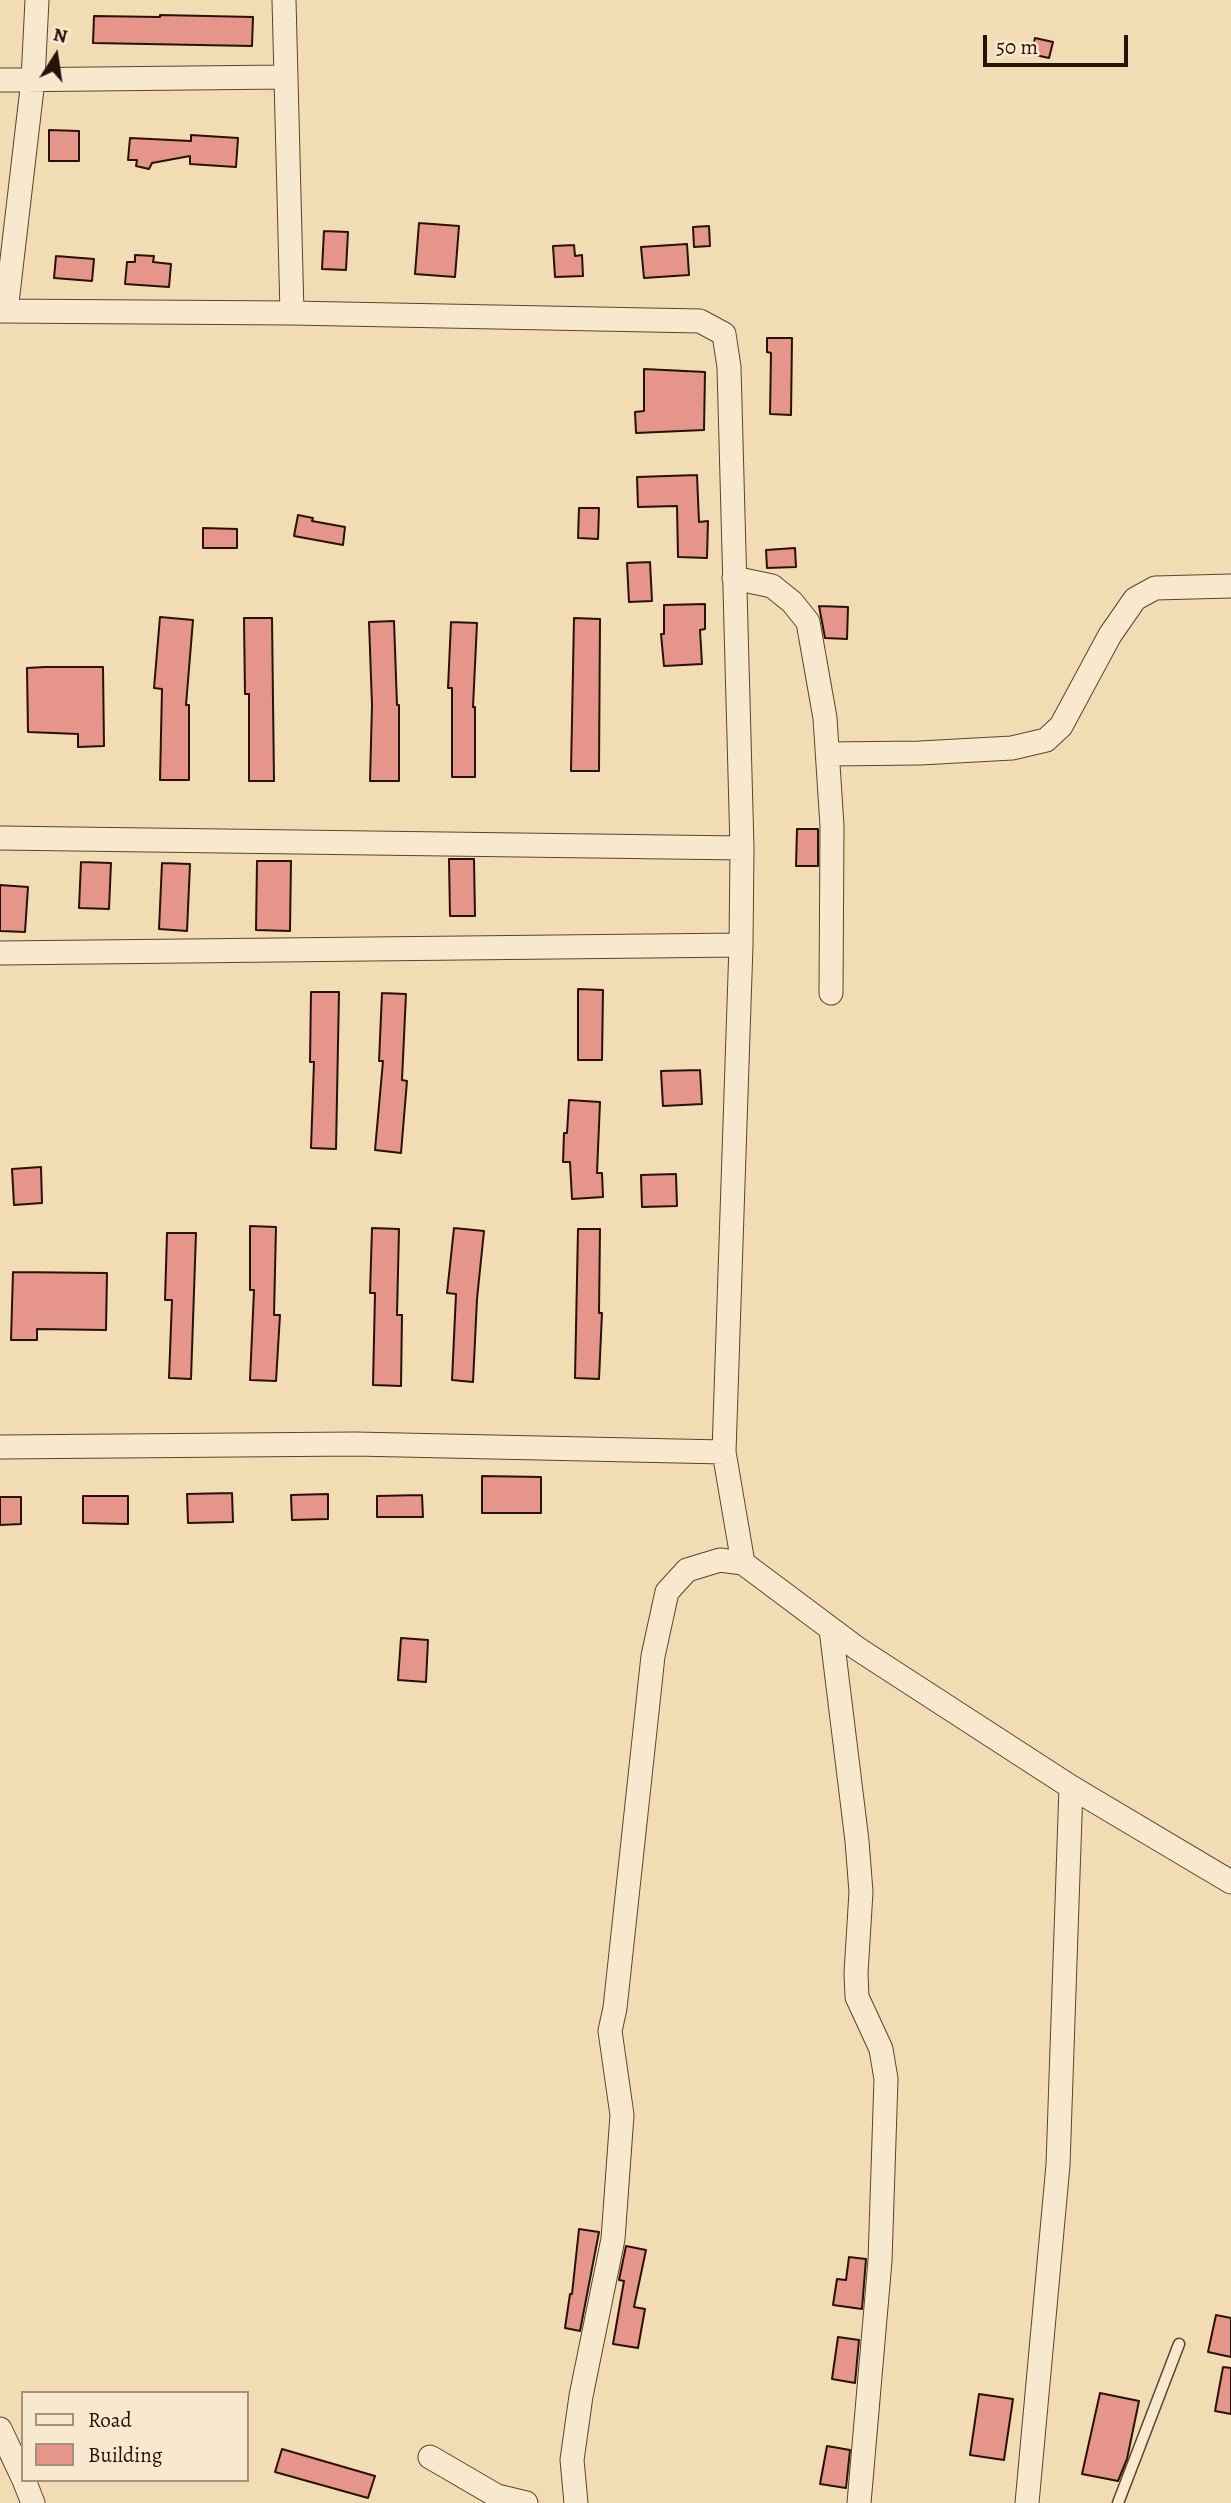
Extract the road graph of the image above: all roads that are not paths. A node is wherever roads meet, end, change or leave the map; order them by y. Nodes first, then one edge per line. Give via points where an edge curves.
1 (37, 0) edge
2 (284, 0) edge
3 (284, 77) junction
4 (0, 80) edge
5 (33, 80) junction
6 (3, 311) edge
7 (292, 313) junction
8 (734, 578) junction
9 (1231, 586) edge
10 (828, 754) junction
11 (0, 838) edge
12 (742, 848) junction
13 (741, 945) junction
14 (0, 953) edge
15 (831, 993) dead end
16 (0, 1447) edge
17 (724, 1452) junction
18 (743, 1563) junction
19 (831, 1629) junction
20 (1071, 1787) junction
21 (1231, 1882) edge
22 (1179, 2344) dead end
23 (0, 2429) edge
24 (430, 2457) dead end
25 (21, 2475) edge
26 (24, 2482) edge
27 (33, 2503) edge
28 (526, 2503) edge
29 (576, 2503) edge
30 (859, 2503) edge
31 (1027, 2503) edge
32 (1118, 2503) edge

1 - 5 street
2 - 3 street
3 - 5 street
3 - 7 street
4 - 5 street
5 - 6 street
6 - 7 street
7 - 8 street via 700,321 723,334 729,367
8 - 10 street via 772,586 808,622
8 - 12 street
9 - 10 street via 1154,588 1135,599 1061,726 1046,740 1012,748
10 - 15 street
11 - 12 street
12 - 13 street
13 - 14 street
13 - 17 street
16 - 17 street via 355,1444
17 - 18 street
18 - 19 street
18 - 29 street via 720,1560 687,1570 667,1592 653,1656 610,2031 622,2115 613,2239 572,2460
19 - 20 street
19 - 30 street via 861,1892 858,1997 881,2049 886,2079 880,2261
20 - 21 street
20 - 31 street via 1058,2165
22 - 32 lane
23 - 25 street
24 - 28 street via 497,2496
26 - 27 street

